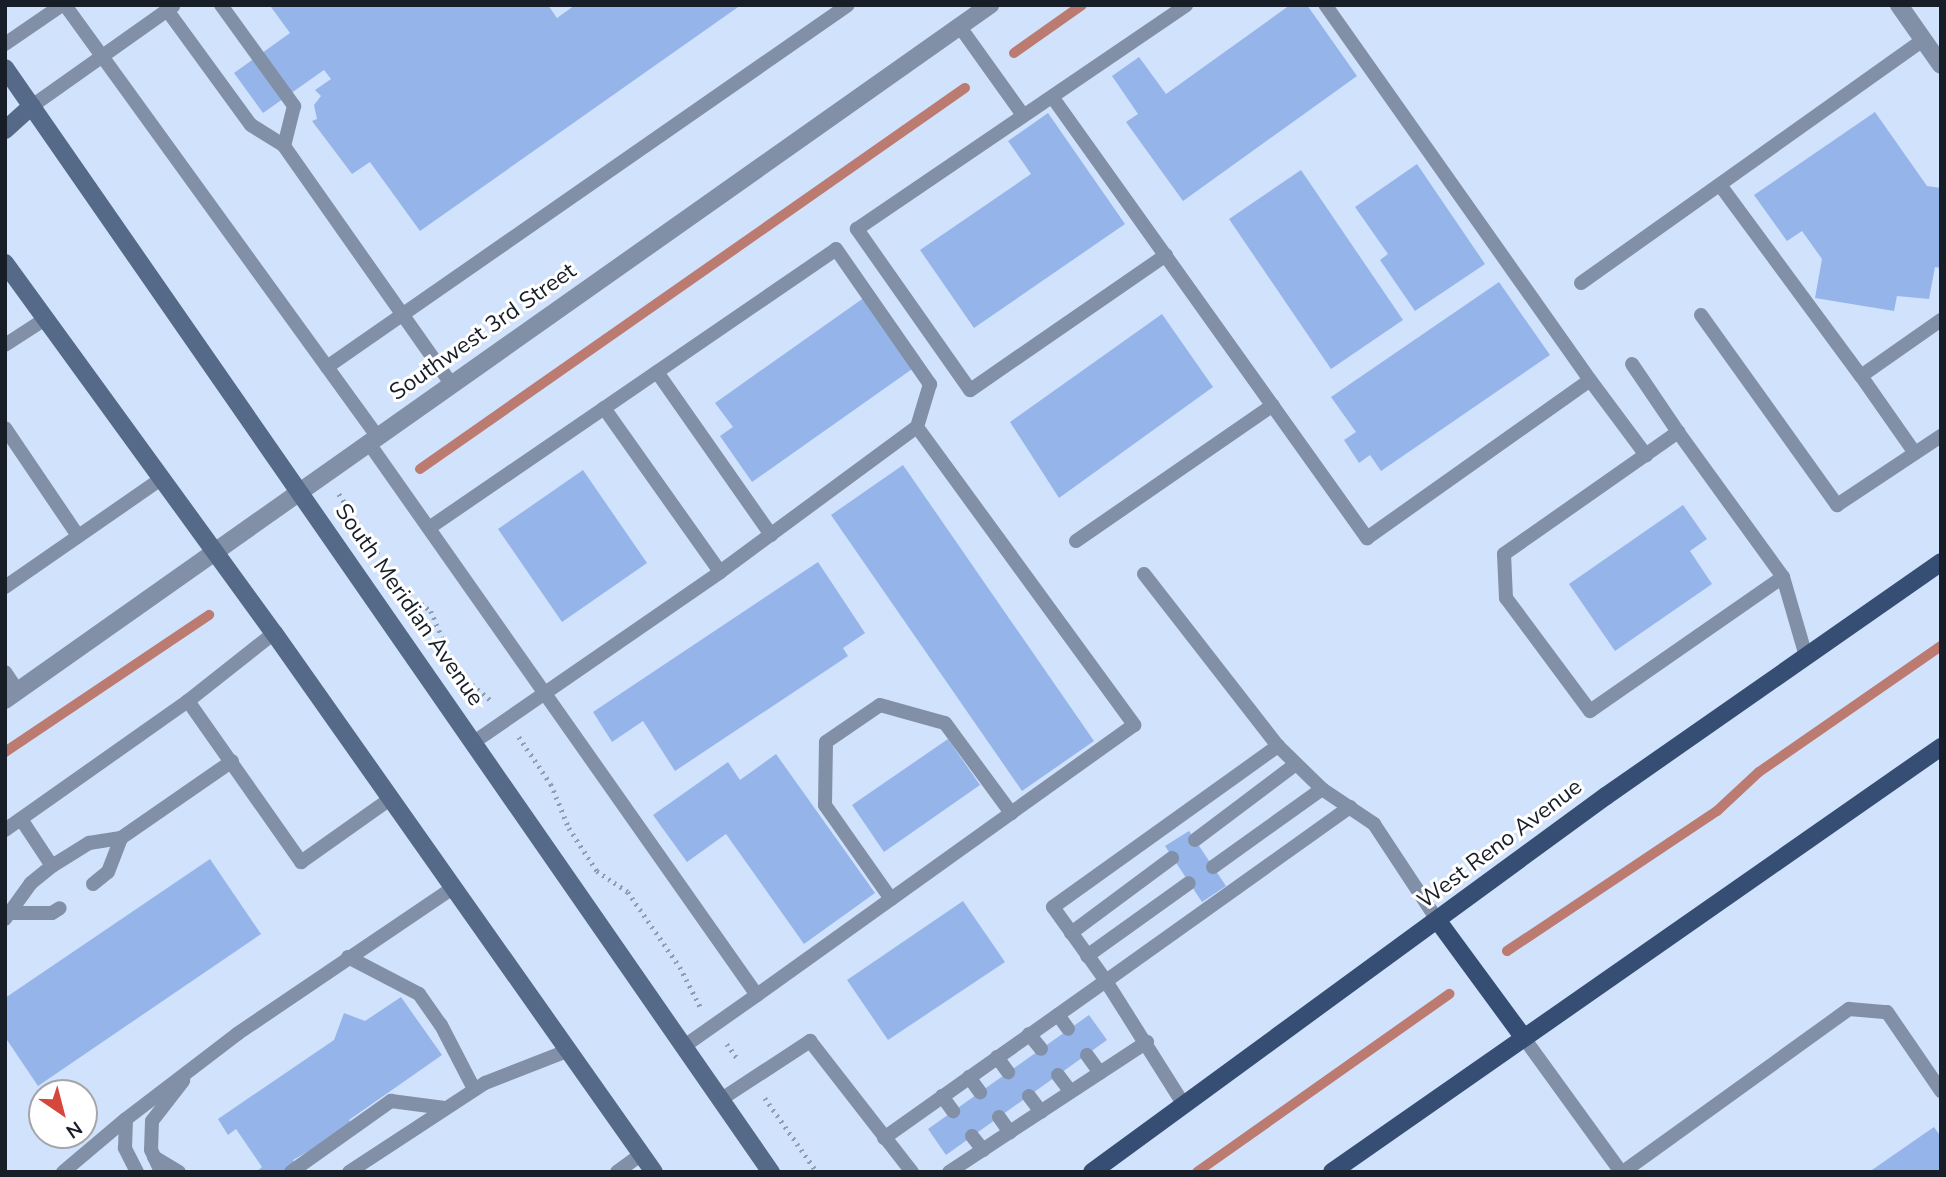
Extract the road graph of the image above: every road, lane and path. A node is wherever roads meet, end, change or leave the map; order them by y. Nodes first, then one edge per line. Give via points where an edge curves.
1 (221, 5) edge
2 (848, 5) edge
3 (990, 5) edge
4 (1186, 5) edge
5 (1325, 5) edge
6 (1899, 5) edge
7 (57, 7) edge
8 (170, 8) edge
9 (960, 27) junction
10 (1923, 40) junction
11 (5, 44) edge
12 (102, 56) junction
13 (1941, 65) edge
14 (5, 68) edge
15 (1053, 97) junction
16 (32, 106) junction
17 (1023, 115) junction
18 (5, 130) edge
19 (284, 146) junction
20 (1720, 184) junction
21 (1166, 255) junction
22 (5, 263) edge
23 (1581, 284) dead end
24 (402, 315) junction
25 (1701, 316) dead end
26 (45, 319) junction
27 (1941, 320) edge
28 (5, 345) edge
29 (1632, 363) dead end
30 (327, 367) junction
31 (657, 372) junction
32 (1861, 376) junction
33 (1590, 380) junction
34 (451, 384) junction
35 (1273, 405) junction
36 (604, 408) junction
37 (917, 427) junction
38 (5, 428) edge
39 (1678, 432) junction
40 (1941, 436) edge
41 (372, 439) junction
42 (1915, 453) junction
43 (1646, 455) junction
44 (161, 479) junction
45 (300, 490) junction
46 (339, 493) dead end
47 (429, 528) junction
48 (771, 535) junction
49 (78, 536) junction
50 (1076, 541) dead end
51 (214, 552) junction
52 (1941, 562) edge
53 (720, 572) junction
54 (1144, 574) dead end
55 (1783, 577) junction
56 (5, 587) edge
57 (274, 633) junction
58 (1806, 656) junction
59 (5, 672) edge
60 (545, 692) junction
61 (12, 695) edge
62 (188, 701) junction
63 (507, 720) junction
64 (474, 742) junction
65 (1278, 746) junction
66 (1941, 747) edge
67 (232, 761) junction
68 (1296, 764) junction
69 (1322, 789) junction
70 (390, 799) junction
71 (1350, 807) junction
72 (1011, 813) junction
73 (21, 818) junction
74 (5, 830) edge
75 (121, 838) junction
76 (1195, 840) dead end
77 (1172, 858) dead end
78 (52, 866) junction
79 (1213, 867) dead end
80 (1189, 883) dead end
81 (93, 884) dead end
82 (453, 887) junction
83 (891, 899) junction
84 (60, 908) dead end
85 (9, 916) edge
86 (1438, 920) junction
87 (1072, 933) junction
88 (1087, 956) junction
89 (348, 957) junction
90 (1106, 981) junction
91 (757, 995) junction
92 (1058, 1015) junction
93 (714, 1024) junction
94 (1069, 1029) dead end
95 (1029, 1034) junction
96 (1524, 1038) junction
97 (1147, 1042) junction
98 (683, 1047) junction
99 (1041, 1049) dead end
100 (569, 1050) junction
101 (1087, 1055) dead end
102 (997, 1057) junction
103 (192, 1069) junction
104 (1008, 1072) dead end
105 (1100, 1073) junction
106 (1058, 1074) dead end
107 (750, 1077) junction
108 (969, 1077) junction
109 (474, 1089) junction
110 (1941, 1091) edge
111 (980, 1092) dead end
112 (1071, 1092) junction
113 (942, 1096) junction
114 (1028, 1096) dead end
115 (720, 1100) junction
116 (1184, 1105) junction
117 (445, 1108) junction
118 (953, 1111) dead end
119 (1041, 1112) junction
120 (999, 1117) dead end
121 (126, 1119) junction
122 (1010, 1133) junction
123 (972, 1136) dead end
124 (884, 1138) junction
125 (983, 1150) junction
126 (642, 1154) junction
127 (154, 1157) junction
128 (63, 1172) edge
129 (137, 1172) edge
130 (160, 1172) edge
131 (179, 1172) edge
132 (290, 1172) edge
133 (349, 1172) edge
134 (617, 1172) edge
135 (654, 1172) edge
136 (771, 1172) edge
137 (817, 1172) edge
138 (912, 1172) edge
139 (949, 1172) edge
140 (1092, 1172) edge
141 (1332, 1172) edge
142 (1622, 1172) edge

1 - 19 lane via 294,106
2 - 24 lane
3 - 9 street, Southwest 3rd Street
4 - 15 lane
5 - 33 lane
6 - 10 street
7 - 11 lane
7 - 12 lane
8 - 12 lane
8 - 19 lane via 251,125
9 - 17 lane
9 - 34 street, Southwest 3rd Street
10 - 13 street
10 - 20 lane
12 - 16 lane
12 - 30 lane
14 - 16 main road, South Meridian Avenue
15 - 17 lane
15 - 21 lane
16 - 18 main road
16 - 45 main road, South Meridian Avenue
17 - 21 lane via 857,229 970,390
19 - 24 lane
20 - 23 lane
20 - 32 lane
21 - 35 lane
22 - 26 main road
24 - 30 lane
24 - 34 lane
25 - 42 lane via 1837,505
26 - 28 lane
26 - 44 main road
27 - 32 lane
29 - 39 lane
30 - 41 lane
31 - 36 lane
31 - 37 lane via 836,249 930,384
31 - 48 lane
32 - 42 lane
33 - 35 lane via 1367,538
33 - 43 lane
34 - 41 street, Southwest 3rd Street
35 - 50 lane
36 - 47 lane
36 - 53 lane
37 - 48 lane
37 - 72 lane via 1134,725
38 - 49 lane
39 - 43 lane
39 - 55 lane
40 - 42 lane
41 - 45 street, Southwest 3rd Street
41 - 47 lane
43 - 55 lane via 1504,554 1506,598 1590,711
44 - 49 lane
44 - 51 main road
45 - 51 street, Southwest 3rd Street
45 - 64 main road, South Meridian Avenue
46 - 63 path via 399,586 431,611 456,671 491,698
47 - 60 lane
48 - 53 lane
49 - 56 lane
51 - 57 main road
51 - 61 street, Southwest 3rd Street
52 - 58 main road, West Reno Avenue
53 - 60 lane
54 - 65 lane
55 - 58 lane
57 - 62 lane
57 - 70 main road
58 - 86 main road, West Reno Avenue
59 - 61 lane
60 - 63 lane
60 - 91 lane
62 - 67 lane
62 - 73 lane
63 - 64 lane
63 - 93 path via 551,784 569,828 597,870 628,892
64 - 98 main road, South Meridian Avenue
65 - 68 lane
65 - 87 lane via 1053,907
66 - 96 main road
67 - 70 lane via 301,862
67 - 75 lane
68 - 69 lane
68 - 76 lane
69 - 71 lane
69 - 79 lane
70 - 82 main road
71 - 86 lane via 1374,824
71 - 90 lane
72 - 83 lane
72 - 83 lane via 945,723 880,705 826,742 825,805
73 - 74 lane
73 - 78 lane
75 - 78 lane via 89,843
75 - 81 lane via 108,872
77 - 87 lane
78 - 85 lane via 31,883
80 - 88 lane
82 - 89 lane
82 - 100 main road
83 - 91 lane
84 - 85 lane via 52,913
86 - 96 main road
86 - 116 main road, West Reno Avenue
87 - 88 lane
88 - 90 lane
89 - 103 lane
89 - 109 lane via 419,995 441,1025
90 - 92 lane
90 - 97 lane
91 - 93 lane
92 - 94 lane
92 - 95 lane
93 - 98 lane
93 - 107 path
95 - 99 lane
95 - 102 lane
96 - 141 main road
96 - 142 lane
97 - 105 lane
97 - 116 lane
98 - 115 main road, South Meridian Avenue
100 - 109 lane
100 - 126 main road
101 - 105 lane
102 - 104 lane
102 - 108 lane
103 - 121 lane
103 - 127 lane via 152,1121
105 - 112 lane
106 - 112 lane
107 - 115 lane
107 - 124 lane via 810,1041
107 - 137 path
108 - 111 lane
108 - 113 lane
109 - 117 lane
110 - 142 lane via 1887,1012 1849,1009
112 - 119 lane
113 - 118 lane
113 - 124 lane
114 - 119 lane
115 - 136 main road, South Meridian Avenue
116 - 140 main road, West Reno Avenue
117 - 132 lane via 391,1101
117 - 133 lane
119 - 122 lane
120 - 122 lane
121 - 128 lane
121 - 129 lane via 125,1147
122 - 125 lane
123 - 125 lane
124 - 138 lane
125 - 139 lane
126 - 134 lane
126 - 135 main road
127 - 130 lane
127 - 131 lane

